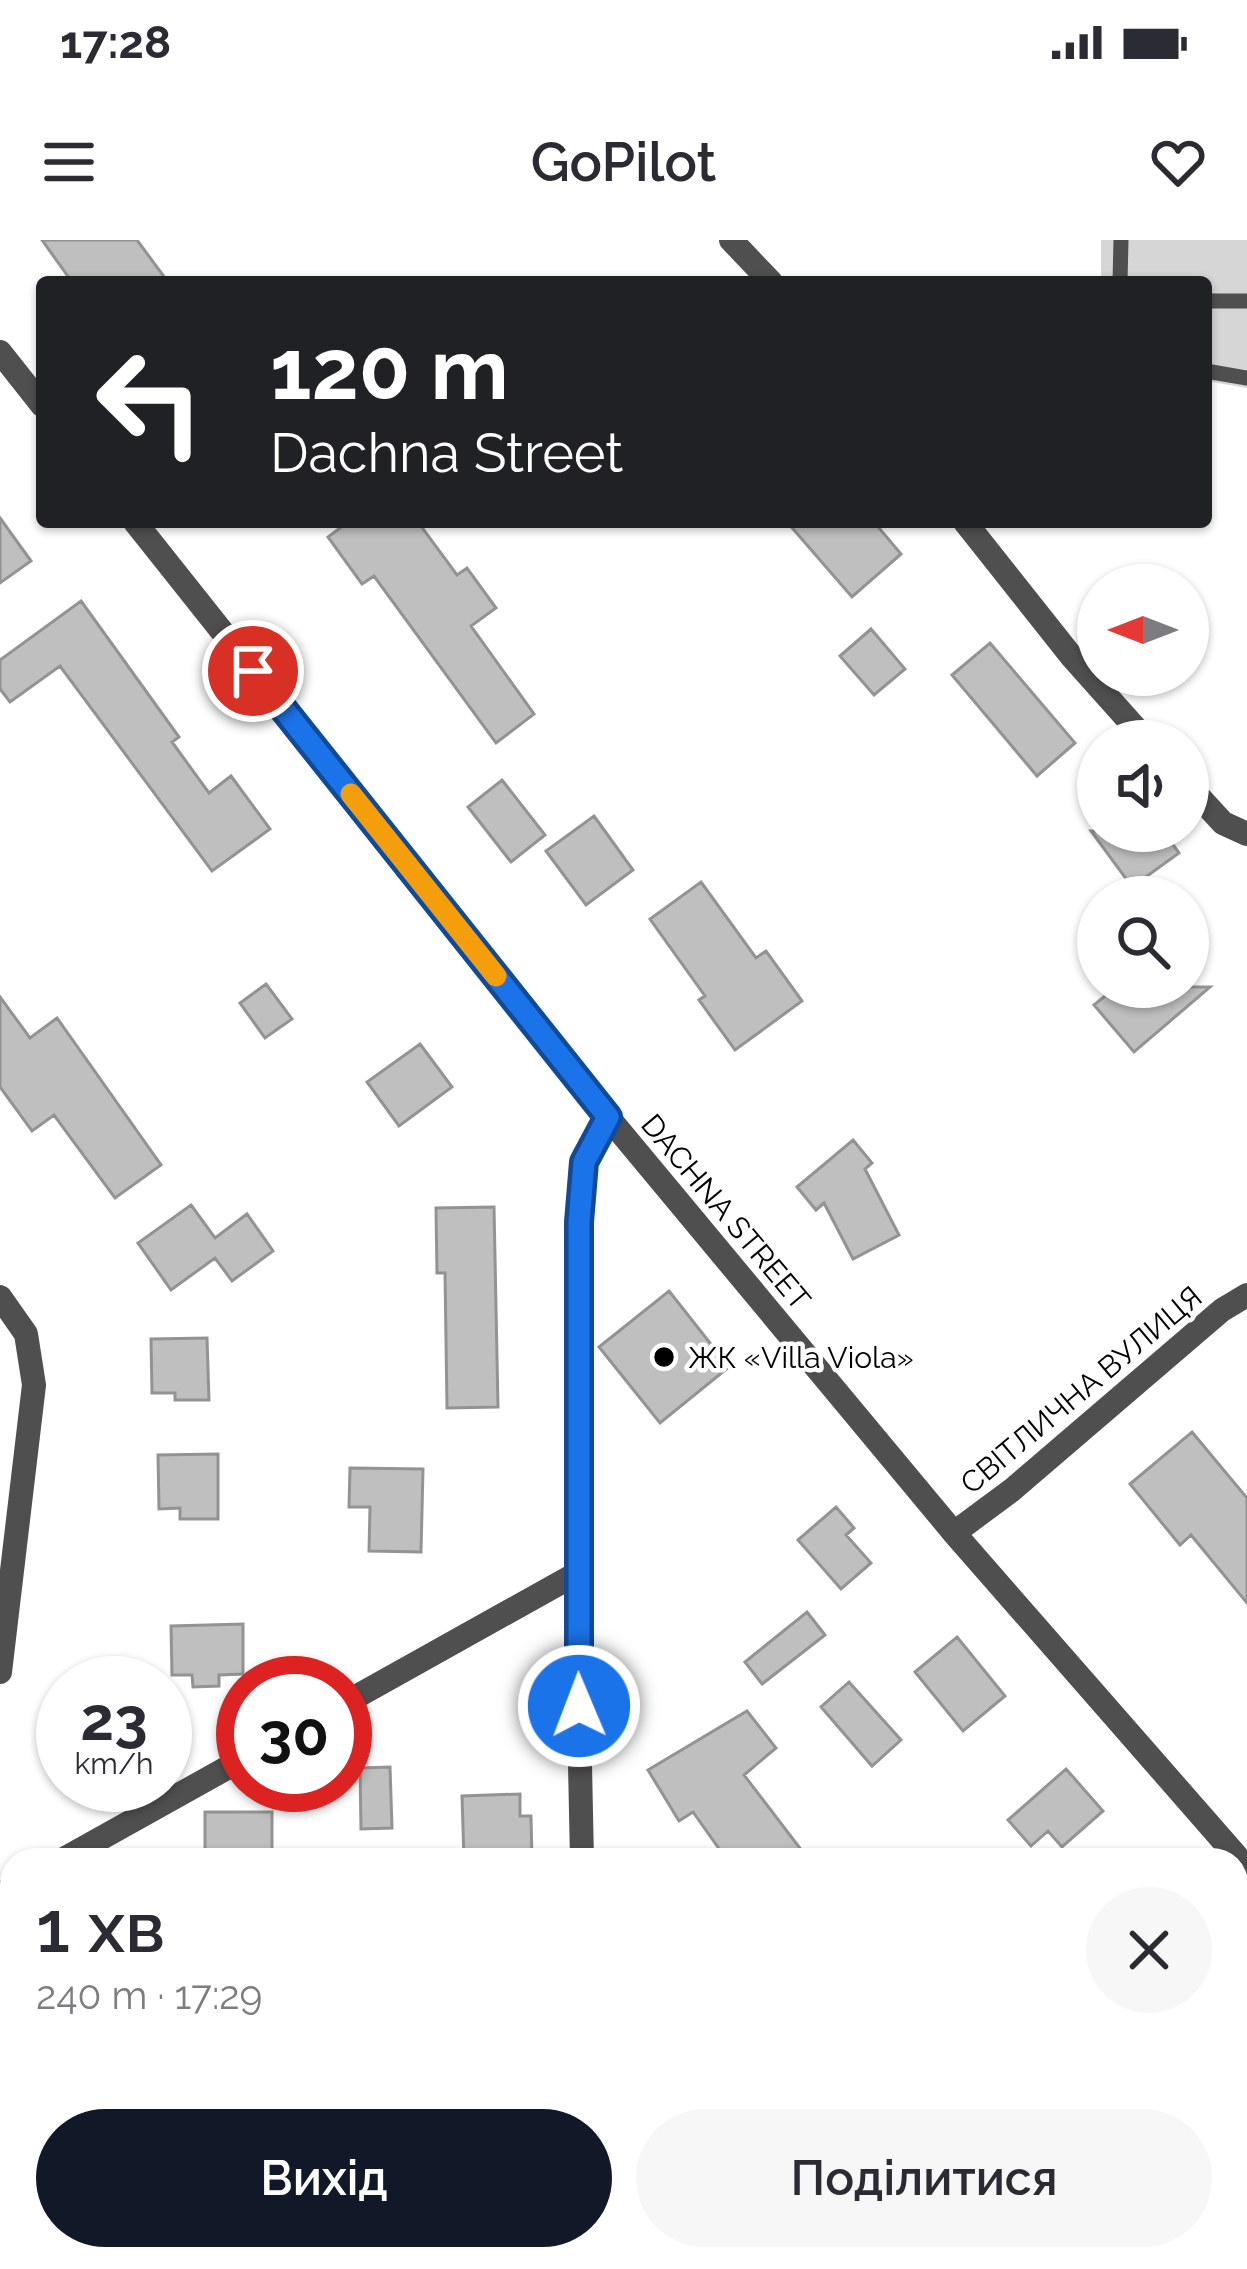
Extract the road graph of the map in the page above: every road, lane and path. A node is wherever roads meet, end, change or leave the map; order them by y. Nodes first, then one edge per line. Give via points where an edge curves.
1 (731, 240) edge
2 (1121, 240) edge
3 (765, 276) edge
4 (1120, 276) edge
5 (1212, 301) edge
6 (1247, 301) edge
7 (0, 352) edge
8 (1212, 371) edge
9 (1247, 378) edge
10 (36, 397) edge
11 (140, 528) edge
12 (969, 528) edge
13 (1128, 720) edge
14 (1209, 808) edge
15 (1247, 834) edge
16 (608, 1117) junction
17 (1247, 1295) edge
18 (0, 1297) edge
19 (954, 1533) junction
20 (577, 1574) junction
21 (0, 1672) edge
22 (372, 1687) edge
23 (216, 1774) edge
24 (84, 1848) edge
25 (582, 1848) edge
26 (1230, 1848) edge

1 - 3 street
2 - 4 lane
5 - 6 lane
7 - 10 street
8 - 9 lane
11 - 16 street, DACHNA STREET
12 - 13 street
14 - 15 street
16 - 19 street, DACHNA STREET
16 - 20 street via 584,1162 580,1206
17 - 19 street, СВІТЛИЧНА ВУЛИЦЯ
18 - 21 street via 26,1334 34,1385
19 - 26 street, DACHNA STREET
20 - 22 street
20 - 25 street
23 - 24 street

